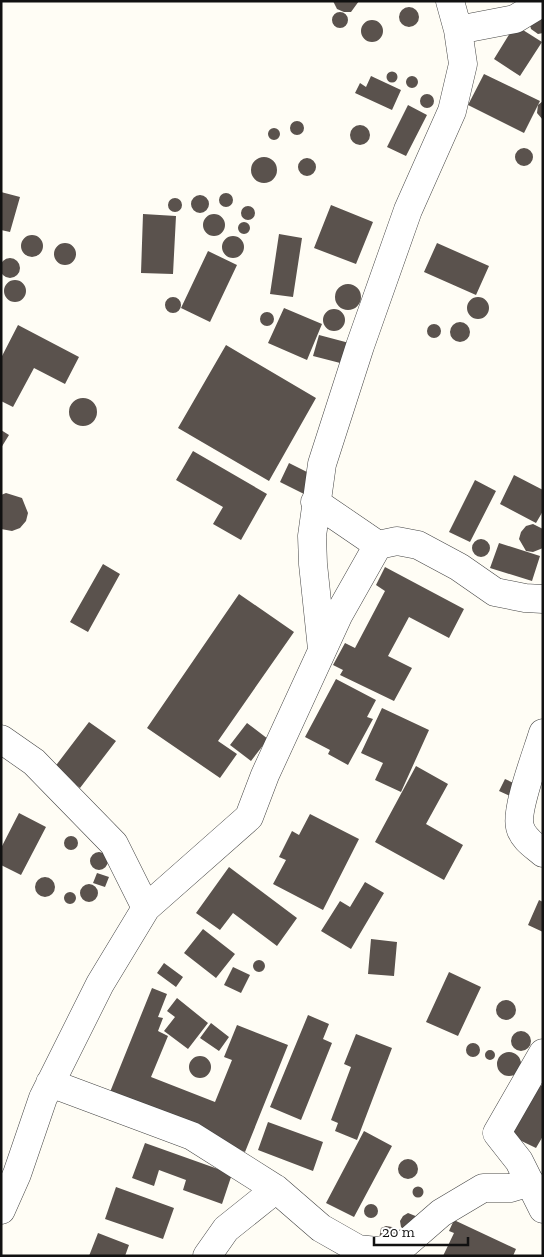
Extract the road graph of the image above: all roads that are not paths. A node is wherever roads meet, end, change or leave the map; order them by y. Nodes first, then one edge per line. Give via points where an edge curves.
1 (450, 1) edge
2 (543, 2) edge
3 (458, 30) junction
4 (315, 502) junction
5 (378, 545) junction
6 (543, 599) edge
7 (322, 651) junction
8 (543, 733) edge
9 (1, 739) edge
10 (543, 854) edge
11 (146, 908) junction
12 (543, 1053) edge
13 (50, 1083) junction
14 (276, 1188) junction
15 (537, 1192) edge
16 (1, 1210) edge
17 (207, 1256) edge

1 - 3 street
2 - 3 street via 514,19
3 - 4 street via 463,64 452,111 408,210 363,337 322,464
4 - 5 street
4 - 7 street via 313,564
5 - 6 street via 396,541 418,545 459,567 495,592
5 - 7 street
7 - 11 street via 248,817
8 - 10 street via 520,814 520,828 527,840
9 - 11 street via 34,762 114,844
11 - 13 street via 100,984
12 - 15 street via 497,1133
13 - 14 street via 192,1136
13 - 16 street
14 - 15 street via 321,1228 358,1249 395,1253 441,1213 483,1188
14 - 17 street via 226,1229

